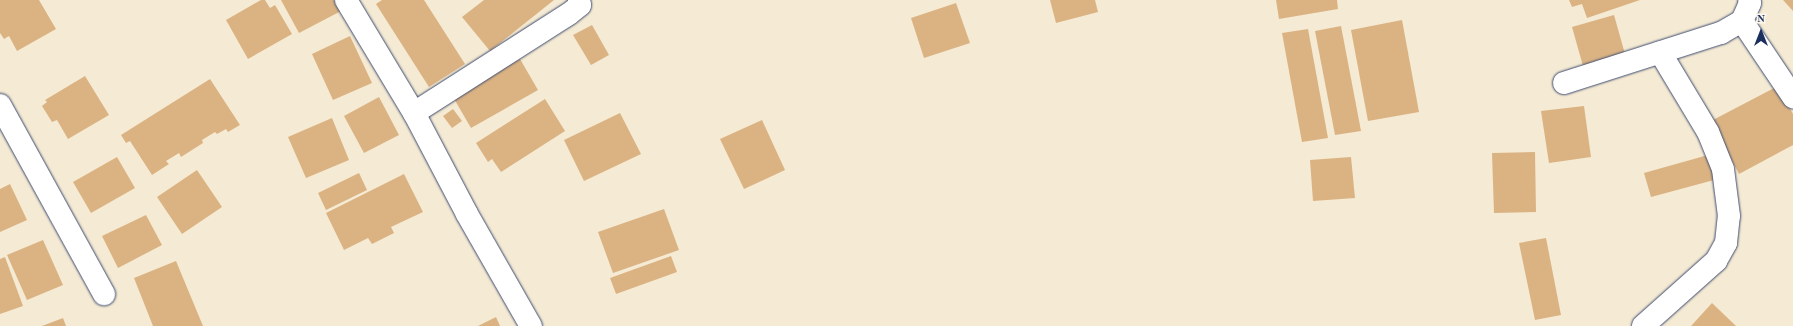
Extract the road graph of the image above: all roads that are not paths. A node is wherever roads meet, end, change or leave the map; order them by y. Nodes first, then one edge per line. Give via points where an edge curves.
1 (346, 0) edge
2 (580, 0) edge
3 (1749, 0) edge
4 (1742, 21) junction
5 (1660, 52) junction
6 (1564, 83) dead end
7 (1793, 97) edge
8 (0, 105) edge
9 (414, 113) junction
10 (104, 294) dead end
11 (531, 326) edge
12 (1643, 326) edge

1 - 9 street
2 - 9 street via 580,5 569,14
3 - 4 street
4 - 5 street via 1721,33
4 - 7 street
5 - 6 street
5 - 12 street via 1708,132 1723,169 1729,216 1726,243 1716,261
8 - 10 street
9 - 11 street via 467,214

